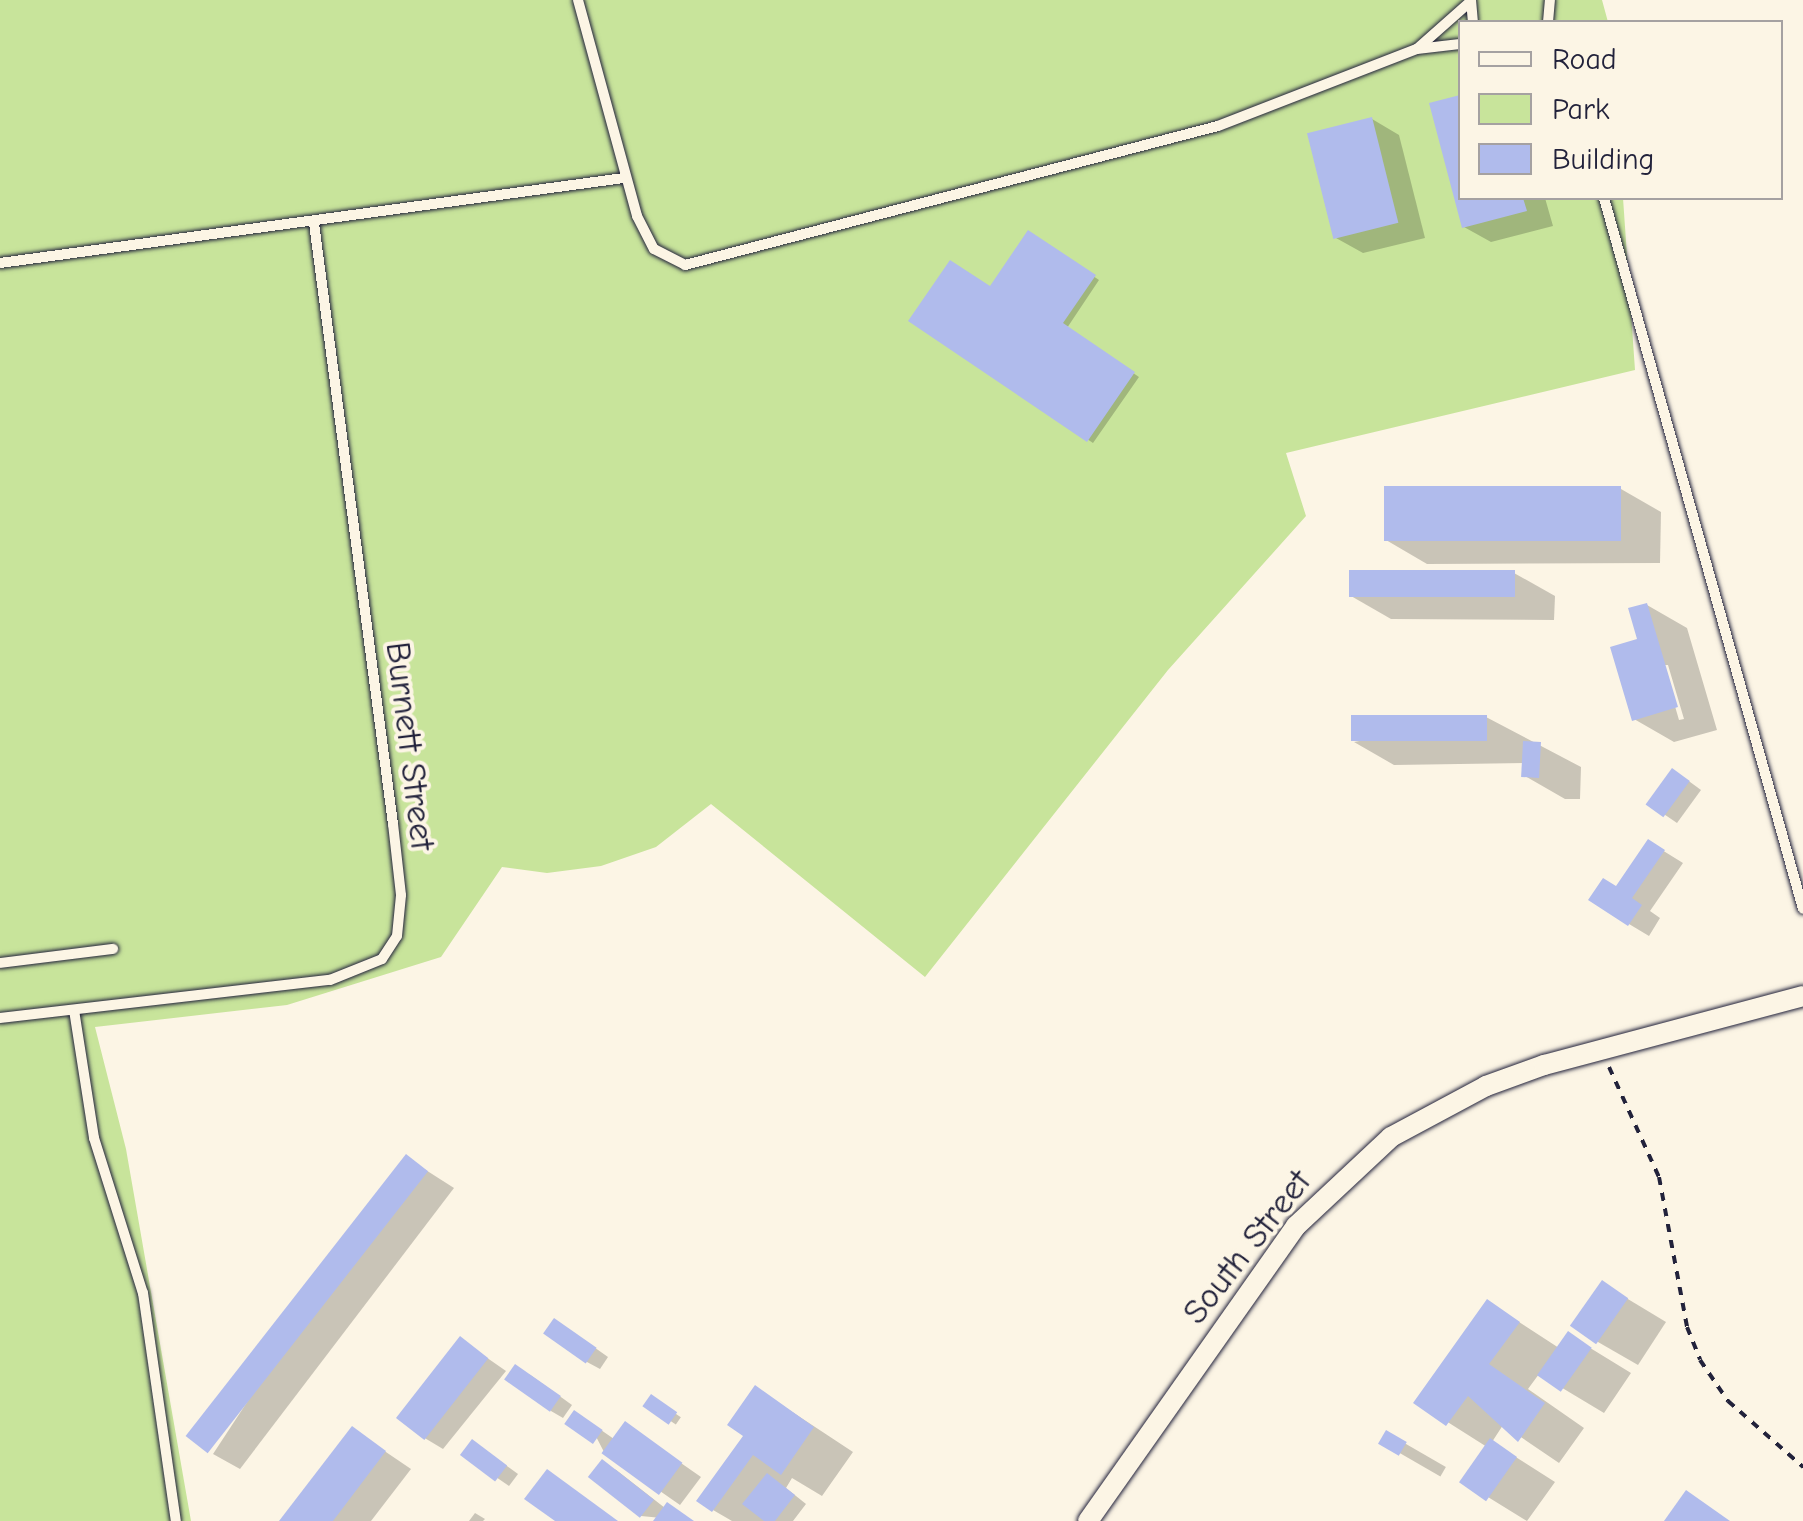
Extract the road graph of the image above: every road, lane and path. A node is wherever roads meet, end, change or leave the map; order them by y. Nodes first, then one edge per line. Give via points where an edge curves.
1 (578, 0) edge
2 (1550, 0) edge
3 (1471, 1) edge
4 (1550, 19) edge
5 (1458, 44) edge
6 (1417, 49) junction
7 (624, 178) junction
8 (1605, 200) edge
9 (314, 223) junction
10 (0, 262) edge
11 (1803, 909) edge
12 (113, 949) dead end
13 (0, 963) edge
14 (1803, 996) edge
15 (74, 1010) junction
16 (0, 1018) edge
17 (1600, 1050) junction
18 (1803, 1466) edge
19 (176, 1521) edge
20 (1088, 1521) edge

1 - 7 lane
2 - 4 lane
3 - 6 lane
5 - 6 lane
6 - 7 lane via 1218,126 712,262 685,265 654,249
7 - 9 lane
8 - 11 lane
9 - 10 lane
9 - 15 lane, Burnett Street via 393,824 401,895 397,936 366,969 330,980
12 - 13 lane
14 - 17 street, South Street
15 - 16 lane, Burnett Street
15 - 19 lane via 94,1138 142,1293
17 - 18 path via 1654,1164 1687,1328 1700,1360 1728,1401
17 - 20 street, South Street via 1486,1086 1391,1137 1363,1160 1296,1226

